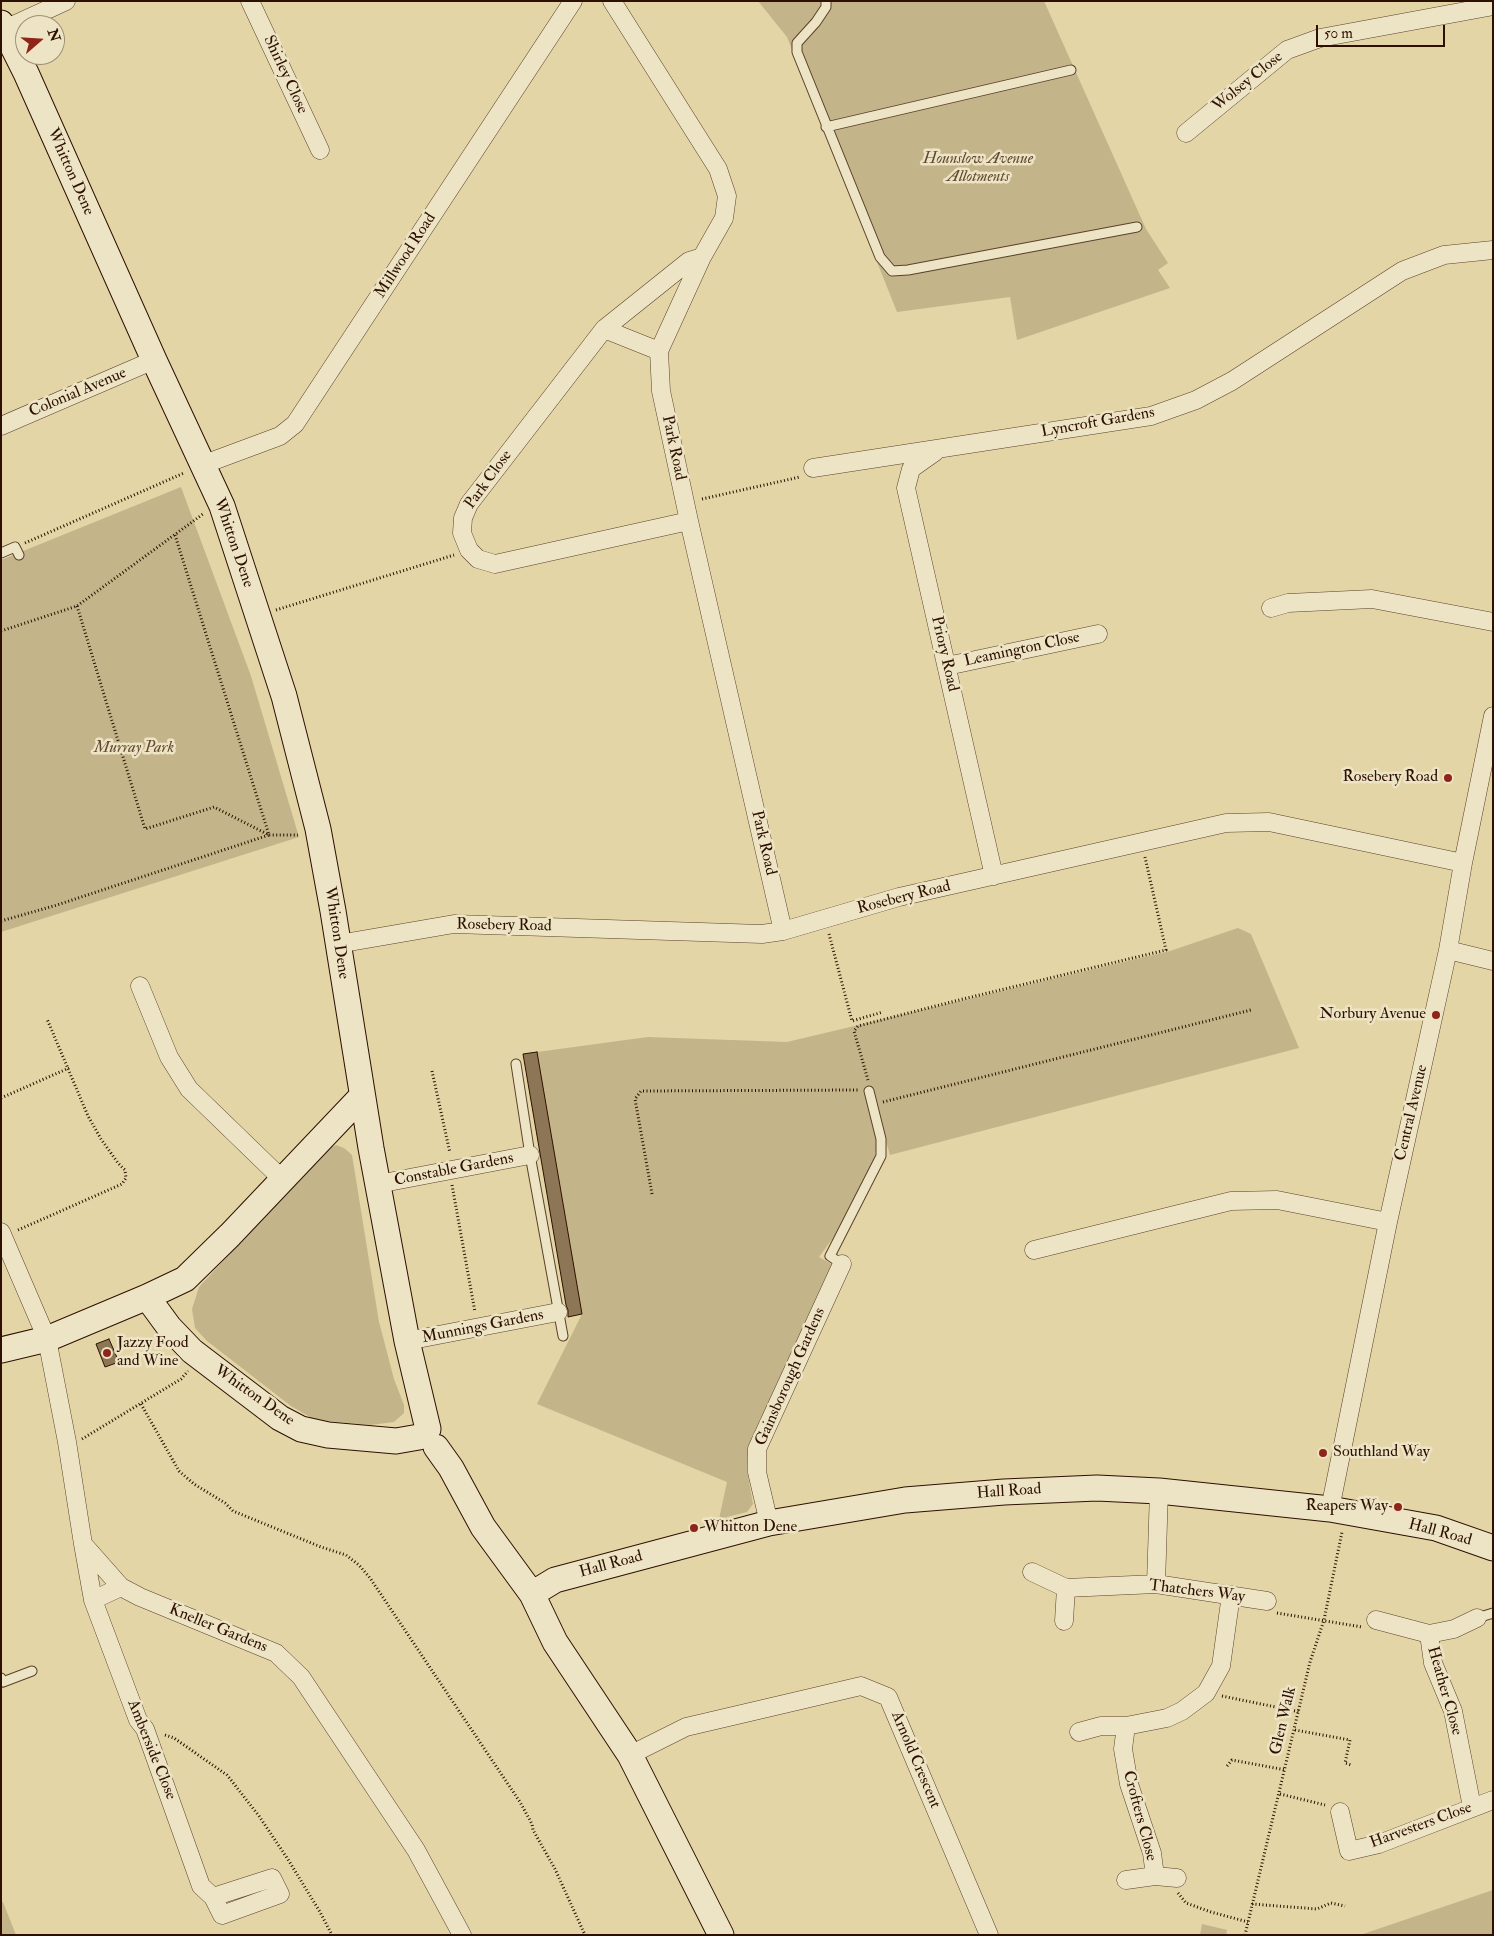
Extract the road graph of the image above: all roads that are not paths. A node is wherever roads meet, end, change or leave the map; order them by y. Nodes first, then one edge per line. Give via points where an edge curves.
1 (66, 1) edge
2 (250, 1) edge
3 (573, 1) edge
4 (612, 1) edge
5 (826, 1) edge
6 (1493, 6) edge
7 (3, 26) edge
8 (1071, 70) dead end
9 (826, 126) junction
10 (1186, 133) dead end
11 (320, 150) dead end
12 (1137, 227) dead end
13 (1493, 250) edge
14 (702, 257) junction
15 (604, 330) junction
16 (659, 351) junction
17 (154, 360) junction
18 (1, 426) edge
19 (942, 448) junction
20 (202, 465) junction
21 (813, 468) road end
22 (689, 520) junction
23 (17, 551) road end
24 (1, 553) edge
25 (1271, 608) dead end
26 (1493, 622) edge
27 (1098, 634) dead end
28 (947, 666) junction
29 (1493, 716) edge
30 (1463, 864) junction
31 (994, 876) junction
32 (783, 931) junction
33 (338, 944) junction
34 (1448, 950) junction
35 (1493, 961) edge
36 (140, 986) dead end
37 (516, 1064) dead end
38 (868, 1090) road end
39 (362, 1096) junction
40 (530, 1155) junction
41 (283, 1180) junction
42 (378, 1184) junction
43 (1388, 1222) junction
44 (2, 1234) edge
45 (1034, 1250) dead end
46 (842, 1264) joint
47 (147, 1297) junction
48 (558, 1312) junction
49 (563, 1336) dead end
50 (46, 1340) junction
51 (407, 1342) junction
52 (1, 1350) edge
53 (428, 1438) junction
54 (1159, 1490) junction
55 (1338, 1511) junction
56 (768, 1523) junction
57 (83, 1544) junction
58 (1493, 1548) edge
59 (1032, 1572) dead end
60 (1156, 1584) junction
61 (122, 1587) junction
62 (1066, 1588) junction
63 (532, 1594) junction
64 (1231, 1596) junction
65 (93, 1600) junction
66 (1268, 1601) road end
67 (1485, 1616) edge
68 (1376, 1620) road end
69 (1064, 1621) dead end
70 (1429, 1634) junction
71 (32, 1671) dead end
72 (1, 1678) edge
73 (1126, 1726) junction
74 (1079, 1732) dead end
75 (630, 1755) junction
76 (1493, 1800) edge
77 (1472, 1807) junction
78 (1340, 1812) road end
79 (1154, 1876) junction
80 (1177, 1878) road end
81 (1126, 1880) dead end
82 (213, 1897) dead end
83 (462, 1935) edge
84 (721, 1935) edge
85 (989, 1935) edge

1 - 7 street
2 - 11 street, Shirley Close
3 - 20 street, Millwood Road via 295,424 280,436
4 - 14 street, Park Road via 718,169 727,196 724,218
5 - 9 lane via 826,7 816,22 797,43 797,52
6 - 10 street, Wolsey Close via 1320,38 1287,50
7 - 17 street, Whitton Dene
8 - 9 lane
9 - 12 lane via 880,257 892,271
13 - 19 street, Lyncroft Gardens via 1444,255 1402,271 1232,381 1196,400 1151,416
14 - 15 street, Park Close via 689,261
14 - 16 street, Park Road
15 - 16 street
15 - 22 street, Park Close via 469,504 463,518 462,533 469,550 478,559 495,564
16 - 22 street, Park Road via 661,391
17 - 18 street, Colonial Avenue
17 - 20 street, Whitton Dene
19 - 21 street, Lyncroft Gardens
19 - 28 street, Priory Road via 911,469 906,488
20 - 33 street, Whitton Dene via 222,506 284,696 318,829
22 - 32 street, Park Road
23 - 24 lane
25 - 26 street via 1288,603 1372,598
27 - 28 street, Leamington Close
28 - 31 street, Priory Road
29 - 30 street, Central Avenue
30 - 31 street, Rosebery Road via 1269,822 1226,822
30 - 34 street, Central Avenue
31 - 32 street, Rosebery Road via 900,897
32 - 33 street, Rosebery Road via 762,934 454,924
33 - 39 street, Whitton Dene
34 - 35 street
34 - 43 street, Central Avenue
36 - 41 street via 169,1057 188,1089
37 - 40 lane
38 - 46 lane via 880,1139 880,1156 830,1256
39 - 41 street
39 - 42 street, Whitton Dene
40 - 42 street, Constable Gardens
40 - 48 lane
41 - 47 street via 185,1279
42 - 51 street, Whitton Dene
43 - 45 street via 1277,1200 1231,1201
43 - 55 street, Central Avenue
44 - 50 street
46 - 56 street, Gainsborough Gardens via 757,1449 757,1472
47 - 50 street
47 - 53 street, Whitton Dene via 200,1358 280,1418 301,1429 328,1435 396,1441
48 - 49 lane
48 - 51 street, Munnings Gardens
50 - 52 street
50 - 57 street
51 - 53 street, Whitton Dene
53 - 63 street, Whitton Dene via 452,1468 483,1527
54 - 55 street, Hall Road
54 - 56 street, Hall Road via 1097,1488 905,1500
54 - 60 street
55 - 58 street, Hall Road via 1436,1528
56 - 63 street, Hall Road via 555,1580
57 - 61 street, Kneller Gardens
57 - 65 street, Amberside Close
59 - 62 street, Thatchers Way
60 - 62 street, Thatchers Way
60 - 64 street, Thatchers Way
61 - 65 street
61 - 83 street, Kneller Gardens via 276,1653 301,1678 416,1850
62 - 69 street
63 - 75 street, Whitton Dene via 555,1642
64 - 66 street, Thatchers Way
64 - 73 street via 1221,1666 1206,1693 1167,1718
65 - 82 street, Amberside Close via 138,1720 145,1729 202,1886
67 - 70 street, Heather Close via 1454,1629
68 - 70 street, Heather Close
70 - 77 street, Heather Close via 1432,1663 1454,1711
71 - 72 lane via 3,1682
73 - 74 street via 1101,1726
73 - 79 street, Crofters Close via 1123,1749 1128,1784 1152,1853
75 - 84 street, Whitton Dene
75 - 85 street, Arnold Crescent via 686,1727 861,1686 888,1697
76 - 77 street, Harvesters Close
77 - 78 street, Harvesters Close via 1349,1858
79 - 80 street, Crofters Close
79 - 81 street, Crofters Close

